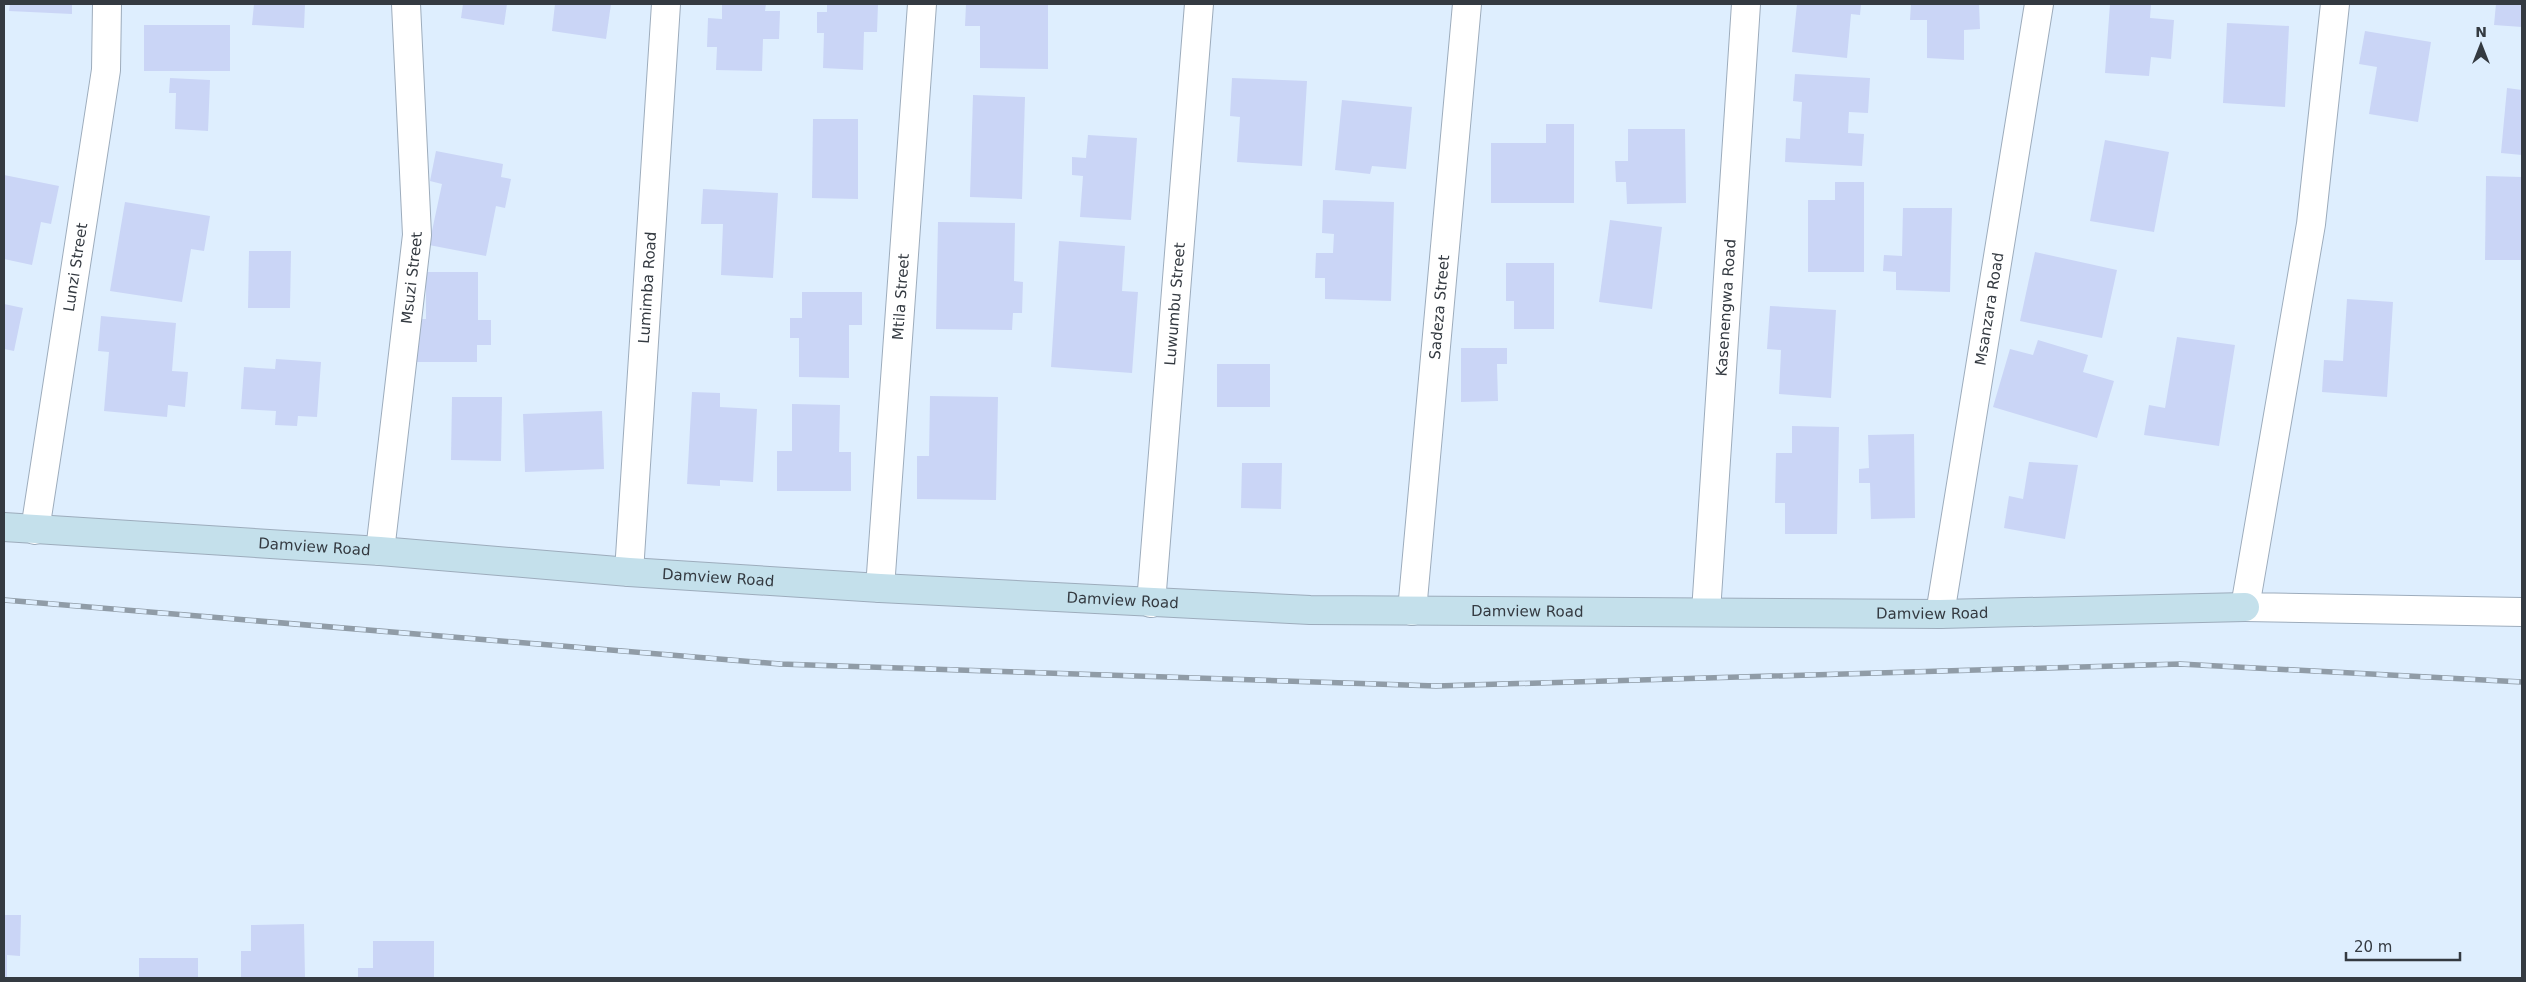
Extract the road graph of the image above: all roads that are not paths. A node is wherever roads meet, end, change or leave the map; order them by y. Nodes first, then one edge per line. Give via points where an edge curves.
1 (107, 4) edge
2 (406, 4) edge
3 (666, 4) edge
4 (922, 4) edge
5 (1199, 4) edge
6 (1466, 4) edge
7 (1746, 4) edge
8 (2039, 4) edge
9 (2335, 4) edge
10 (4, 527) edge
11 (34, 530) junction
12 (380, 550) junction
13 (629, 572) junction
14 (880, 588) junction
15 (1151, 603) junction
16 (2245, 607) junction
17 (1412, 610) junction
18 (1706, 612) junction
19 (2522, 612) edge
20 (1940, 614) junction

1 - 11 street, Lunzi Street via 106,70
2 - 12 street, Msuzi Street via 417,235
3 - 13 street, Lumimba Road
4 - 14 street, Mtila Street
5 - 15 street, Luwumbu Street
6 - 17 street, Sadeza Street
7 - 18 street, Kasenengwa Road
8 - 20 street, Msanzara Road
9 - 16 street via 2310,224
10 - 11 street, Damview Road
11 - 12 street, Damview Road
12 - 13 street, Damview Road
13 - 14 street, Damview Road
14 - 15 street, Damview Road
15 - 17 street, Damview Road via 1310,610
16 - 19 street
16 - 20 street, Damview Road
17 - 18 street, Damview Road
18 - 20 street, Damview Road

